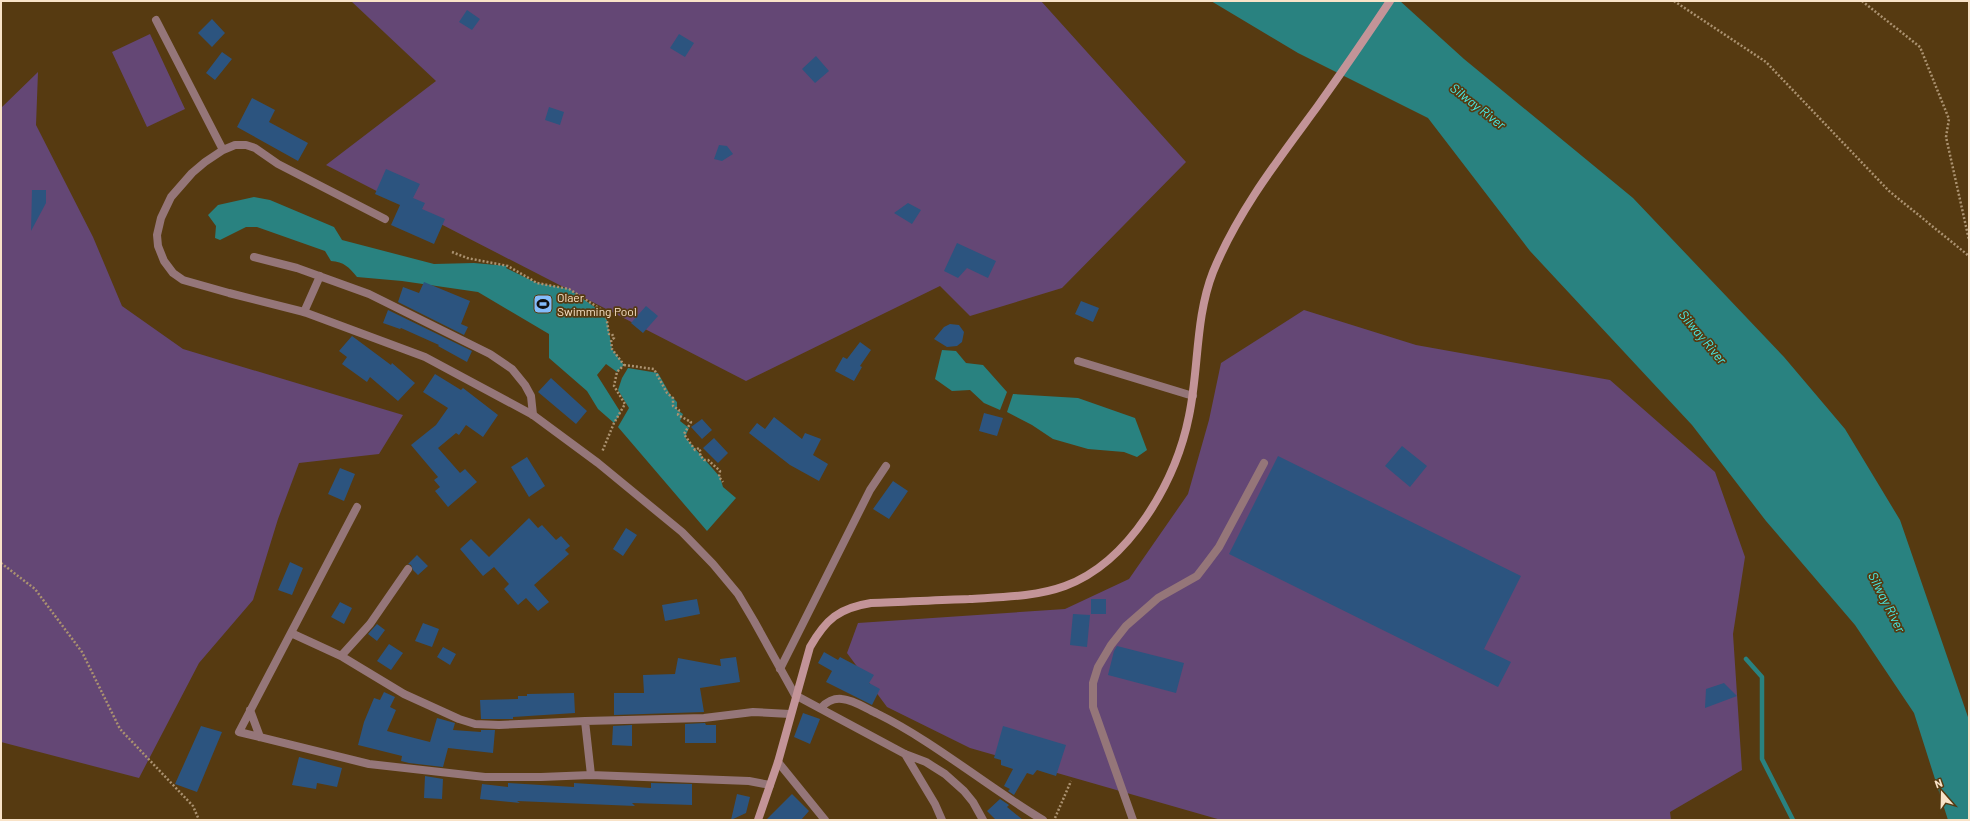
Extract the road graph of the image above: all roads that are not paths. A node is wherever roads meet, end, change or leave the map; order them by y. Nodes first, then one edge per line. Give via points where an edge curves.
1 (1390, 1) edge
2 (156, 20) dead end
3 (223, 150) junction
4 (385, 219) dead end
5 (254, 256) dead end
6 (320, 276) junction
7 (304, 312) junction
8 (1078, 361) dead end
9 (1193, 396) junction
10 (533, 415) junction
11 (1264, 463) dead end
12 (886, 466) dead end
13 (357, 507) dead end
14 (408, 568) dead end
15 (291, 633) junction
16 (341, 656) junction
17 (780, 669) junction
18 (795, 695) junction
19 (820, 708) junction
20 (250, 710) junction
21 (790, 714) junction
22 (585, 721) junction
23 (260, 737) junction
24 (905, 754) junction
25 (778, 762) junction
26 (591, 775) junction
27 (770, 785) junction
28 (758, 820) edge
29 (825, 820) edge
30 (942, 820) edge
31 (983, 820) edge
32 (1043, 820) edge
33 (1133, 820) edge

1 - 9 main road via 1258,188 1230,235 1213,274 1203,306
2 - 3 street
3 - 4 street via 235,145 255,148 278,164
3 - 7 street via 192,173 171,197 161,218 157,235 164,261 173,273 183,280
5 - 6 street
6 - 7 street
6 - 10 street via 369,294 490,354 512,369 525,385 531,396
7 - 10 street via 425,357
8 - 9 street
9 - 18 main road via 1181,448 1153,507 1136,530 1101,566 1065,586 1016,596 871,604 842,611 830,618 817,633
10 - 17 street via 598,463 682,532 713,564 742,601
11 - 33 street via 1219,547 1197,576 1158,598 1126,626 1098,667 1093,683 1093,707
12 - 17 street via 870,490
13 - 15 street
14 - 16 street via 370,624
15 - 16 street
15 - 20 street
16 - 22 street via 404,694 475,724 519,725
17 - 18 street
18 - 19 street
18 - 21 main road
19 - 24 street
19 - 32 street via 825,702 841,698 892,721
20 - 23 street
20 - 23 street via 239,732
21 - 22 street via 753,712 704,718
21 - 25 main road
22 - 26 street
23 - 26 street via 369,764 485,777
24 - 30 street via 932,798
24 - 31 street via 926,762 945,774 964,791
25 - 27 main road
25 - 29 street
26 - 27 street via 750,781
27 - 28 main road

